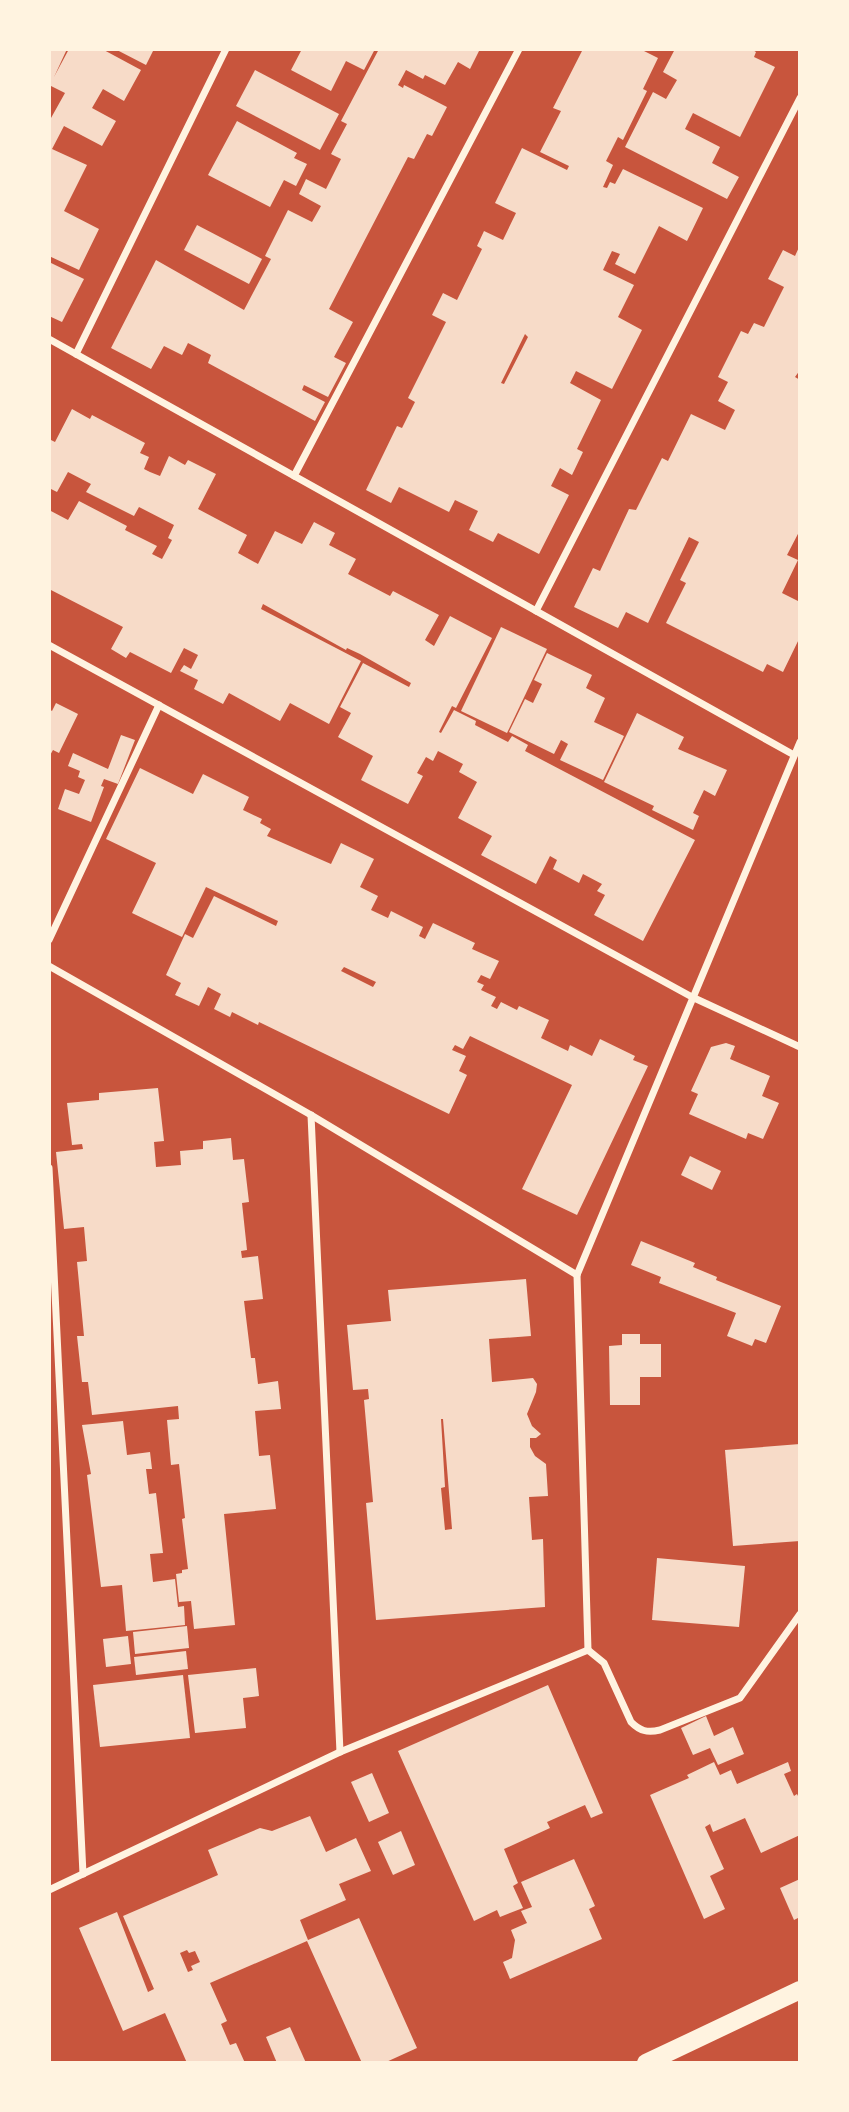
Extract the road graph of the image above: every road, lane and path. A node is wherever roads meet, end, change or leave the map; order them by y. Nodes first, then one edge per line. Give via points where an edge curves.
1 (226, 49) edge
2 (519, 49) edge
3 (800, 98) edge
4 (49, 339) edge
5 (76, 354) junction
6 (293, 476) junction
7 (536, 611) junction
8 (49, 645) edge
9 (159, 705) junction
10 (800, 742) edge
11 (794, 755) junction
12 (49, 940) edge
13 (49, 966) edge
14 (692, 998) junction
15 (800, 1046) edge
16 (311, 1115) junction
17 (49, 1168) edge
18 (577, 1275) junction
19 (800, 1614) edge
20 (588, 1650) junction
21 (340, 1752) junction
22 (83, 1874) junction
23 (49, 1890) edge
24 (800, 1990) edge
25 (646, 2063) edge

1 - 5 street
2 - 6 street
3 - 7 street
4 - 5 street
5 - 6 street
6 - 7 street
7 - 11 street
8 - 9 street
9 - 12 street
9 - 14 street
10 - 11 street
11 - 14 street
13 - 16 street
14 - 15 street
14 - 18 street
16 - 18 street
16 - 21 street
17 - 22 street
18 - 20 street
19 - 20 street via 740,1698 648,1733 631,1721 604,1663
20 - 21 street
21 - 22 street
22 - 23 street
24 - 25 main road

